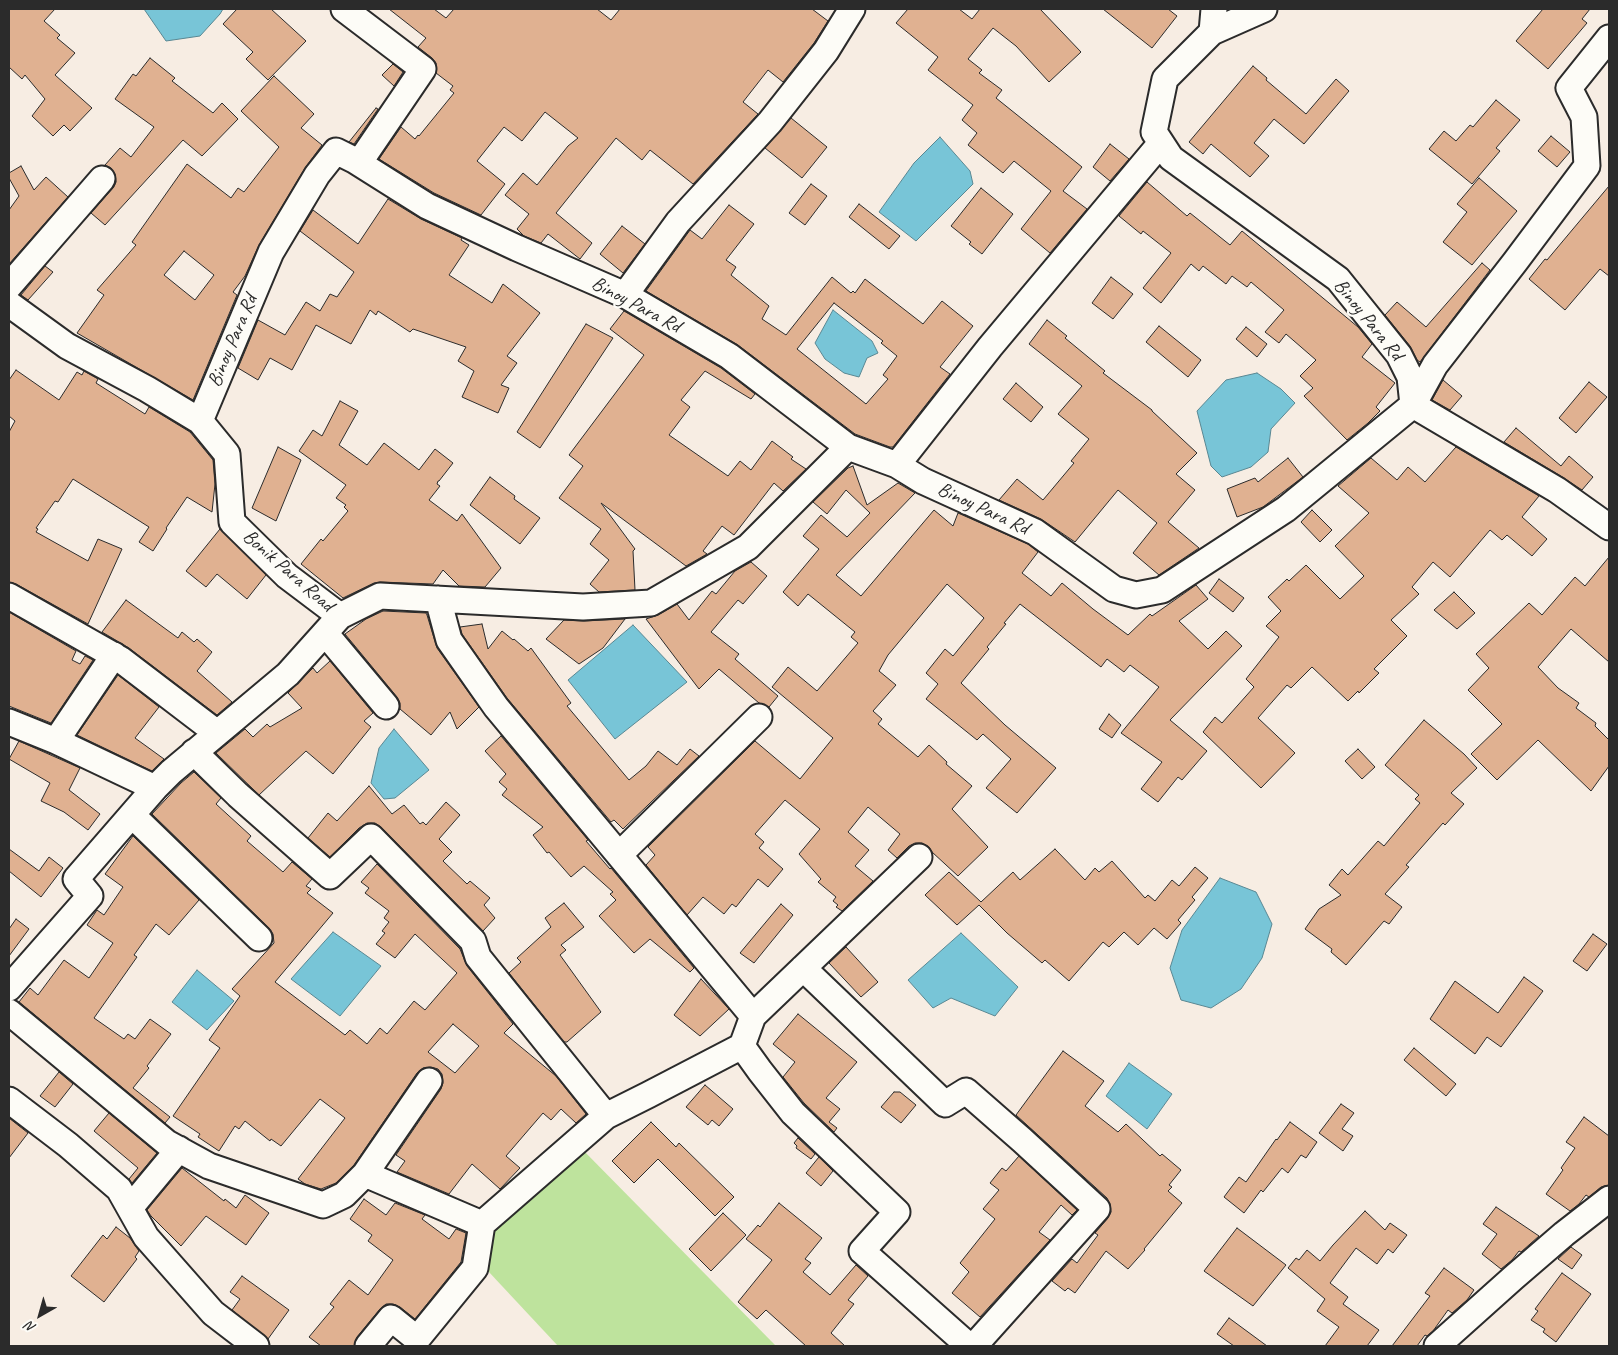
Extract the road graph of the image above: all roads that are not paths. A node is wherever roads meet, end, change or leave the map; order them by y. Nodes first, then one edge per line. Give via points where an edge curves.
1 (344, 9) edge
2 (1264, 9) edge
3 (841, 13) edge
4 (1213, 20) edge
5 (1609, 38) edge
6 (1161, 143) junction
7 (359, 163) junction
8 (102, 179) dead end
9 (9, 286) edge
10 (626, 295) junction
11 (9, 304) edge
12 (1413, 405) junction
13 (200, 421) junction
14 (848, 447) junction
15 (897, 465) junction
16 (1609, 527) edge
17 (9, 596) edge
18 (438, 599) junction
19 (333, 624) junction
20 (114, 656) junction
21 (386, 706) dead end
22 (759, 717) dead end
23 (9, 722) edge
24 (217, 732) junction
25 (56, 741) junction
26 (194, 752) junction
27 (155, 788) junction
28 (132, 816) junction
29 (618, 855) junction
30 (919, 858) dead end
31 (259, 938) dead end
32 (803, 968) junction
33 (9, 988) edge
34 (9, 1012) edge
35 (753, 1016) junction
36 (742, 1046) junction
37 (429, 1081) dead end
38 (9, 1100) edge
39 (606, 1116) junction
40 (179, 1149) junction
41 (365, 1174) junction
42 (1609, 1199) edge
43 (130, 1208) junction
44 (482, 1224) junction
45 (256, 1346) edge
46 (368, 1346) edge
47 (969, 1346) edge
48 (974, 1346) edge
49 (1438, 1346) edge

1 - 7 street via 423,69
2 - 4 street
3 - 10 street via 826,51 775,115 678,222
4 - 6 street, Binoy Para Rd via 1166,78 1154,132
5 - 12 street via 1569,88 1584,117 1587,166 1435,365
6 - 12 street, Binoy Para Rd via 1170,158 1338,279 1399,355 1410,378
6 - 15 street via 990,347
7 - 10 street, Binoy Para Rd via 427,206
7 - 13 street, Binoy Para Rd via 336,151 317,175 271,252
8 - 9 street
10 - 14 street, Binoy Para Rd via 729,356
11 - 13 street, Bonik Para Road via 67,346 147,388
12 - 15 street, Binoy Para Rd via 1286,509 1162,590 1136,595 1114,589 1035,532
12 - 16 street via 1557,490
13 - 19 street, Bonik Para Road via 227,454 232,522
14 - 15 street, Binoy Para Rd
14 - 18 street via 748,547 651,604 584,607
17 - 20 street
18 - 19 street via 380,596
18 - 29 street via 449,640 496,707
19 - 21 street
19 - 24 street, Bonik Para Road via 288,674
20 - 24 street
20 - 25 street
22 - 29 street
23 - 25 street
24 - 26 street, Bonik Para Road
25 - 27 street
26 - 27 street, Bonik Para Road
26 - 39 street via 330,876 371,837 473,941 478,957
27 - 28 street, Bonik Para Road
28 - 31 street
28 - 33 street, Bonik Para Road via 76,879 90,896
29 - 35 street
30 - 32 street
32 - 35 street
32 - 48 street via 945,1104 966,1091 1097,1209
34 - 40 street via 167,1143
35 - 36 street
36 - 39 street
36 - 47 street via 793,1114 897,1212 862,1251
37 - 41 street
38 - 43 street via 119,1189
39 - 44 street
40 - 41 street via 209,1166 323,1204 344,1195
40 - 43 street
41 - 44 street
42 - 49 street via 1564,1234
43 - 45 street via 146,1237 213,1312
44 - 46 street via 475,1268 417,1339 391,1318

